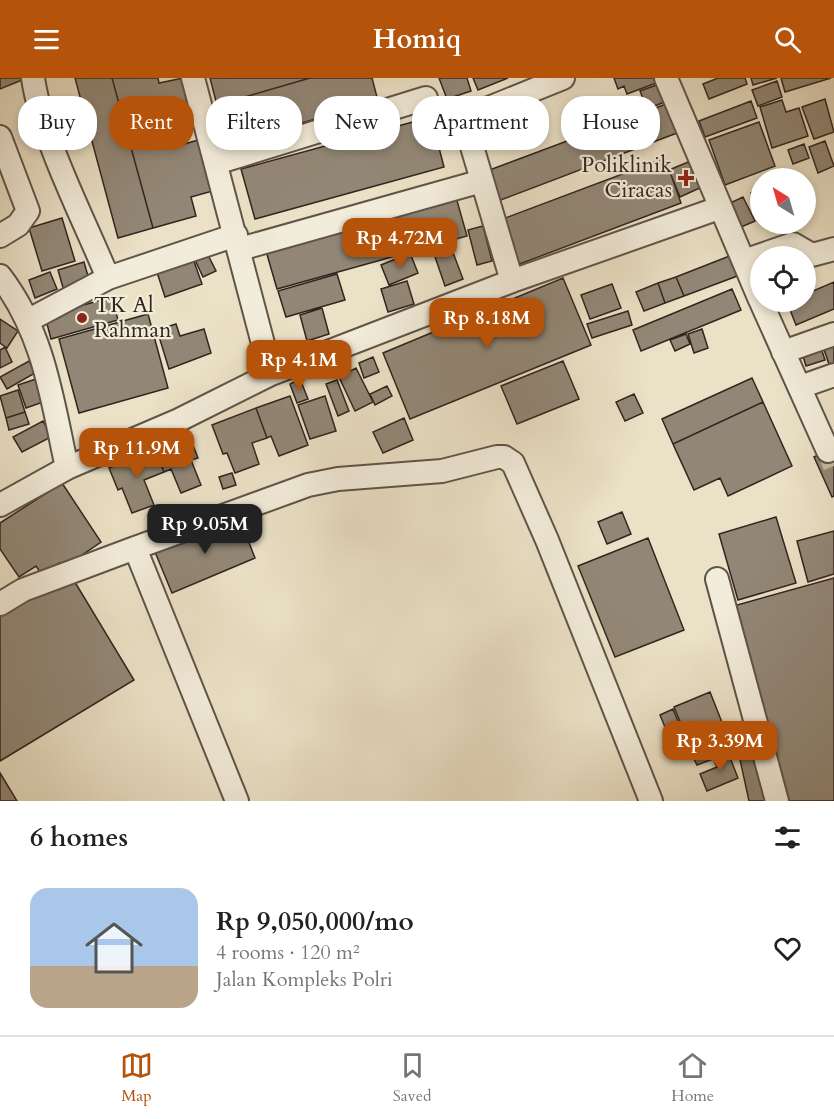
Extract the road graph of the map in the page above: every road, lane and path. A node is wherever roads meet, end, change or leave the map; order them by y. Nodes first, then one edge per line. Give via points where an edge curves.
1 (33, 78) edge
2 (193, 78) edge
3 (563, 78) edge
4 (666, 78) edge
5 (412, 102) edge
6 (0, 136) edge
7 (216, 163) junction
8 (482, 181) junction
9 (719, 208) junction
10 (0, 236) edge
11 (238, 242) junction
12 (834, 249) edge
13 (744, 261) junction
14 (750, 275) edge
15 (0, 276) edge
16 (108, 278) junction
17 (512, 281) junction
18 (766, 312) edge
19 (29, 320) junction
20 (834, 334) edge
21 (783, 352) junction
22 (272, 374) junction
23 (834, 375) edge
24 (800, 387) junction
25 (828, 451) dead end
26 (67, 468) junction
27 (0, 505) edge
28 (135, 548) junction
29 (717, 579) dead end
30 (0, 604) edge
31 (237, 801) edge
32 (651, 801) edge
33 (777, 801) edge

1 - 16 street via 55,149
2 - 7 street
3 - 8 street via 466,119
4 - 9 street
5 - 7 street
6 - 10 street via 28,211 18,225
7 - 11 street
8 - 11 street
8 - 17 street
9 - 13 street
9 - 17 street
11 - 16 street
11 - 22 street
12 - 13 street via 812,255 793,244
13 - 14 street
15 - 19 street
16 - 19 street
17 - 22 street
18 - 21 street
19 - 26 street via 43,361
20 - 21 street
21 - 24 street
22 - 26 street via 179,420
23 - 24 street
24 - 25 street
26 - 27 street
28 - 30 street via 23,590
28 - 31 street
28 - 32 street via 308,485 442,471 504,457 513,463 547,540
29 - 33 street

